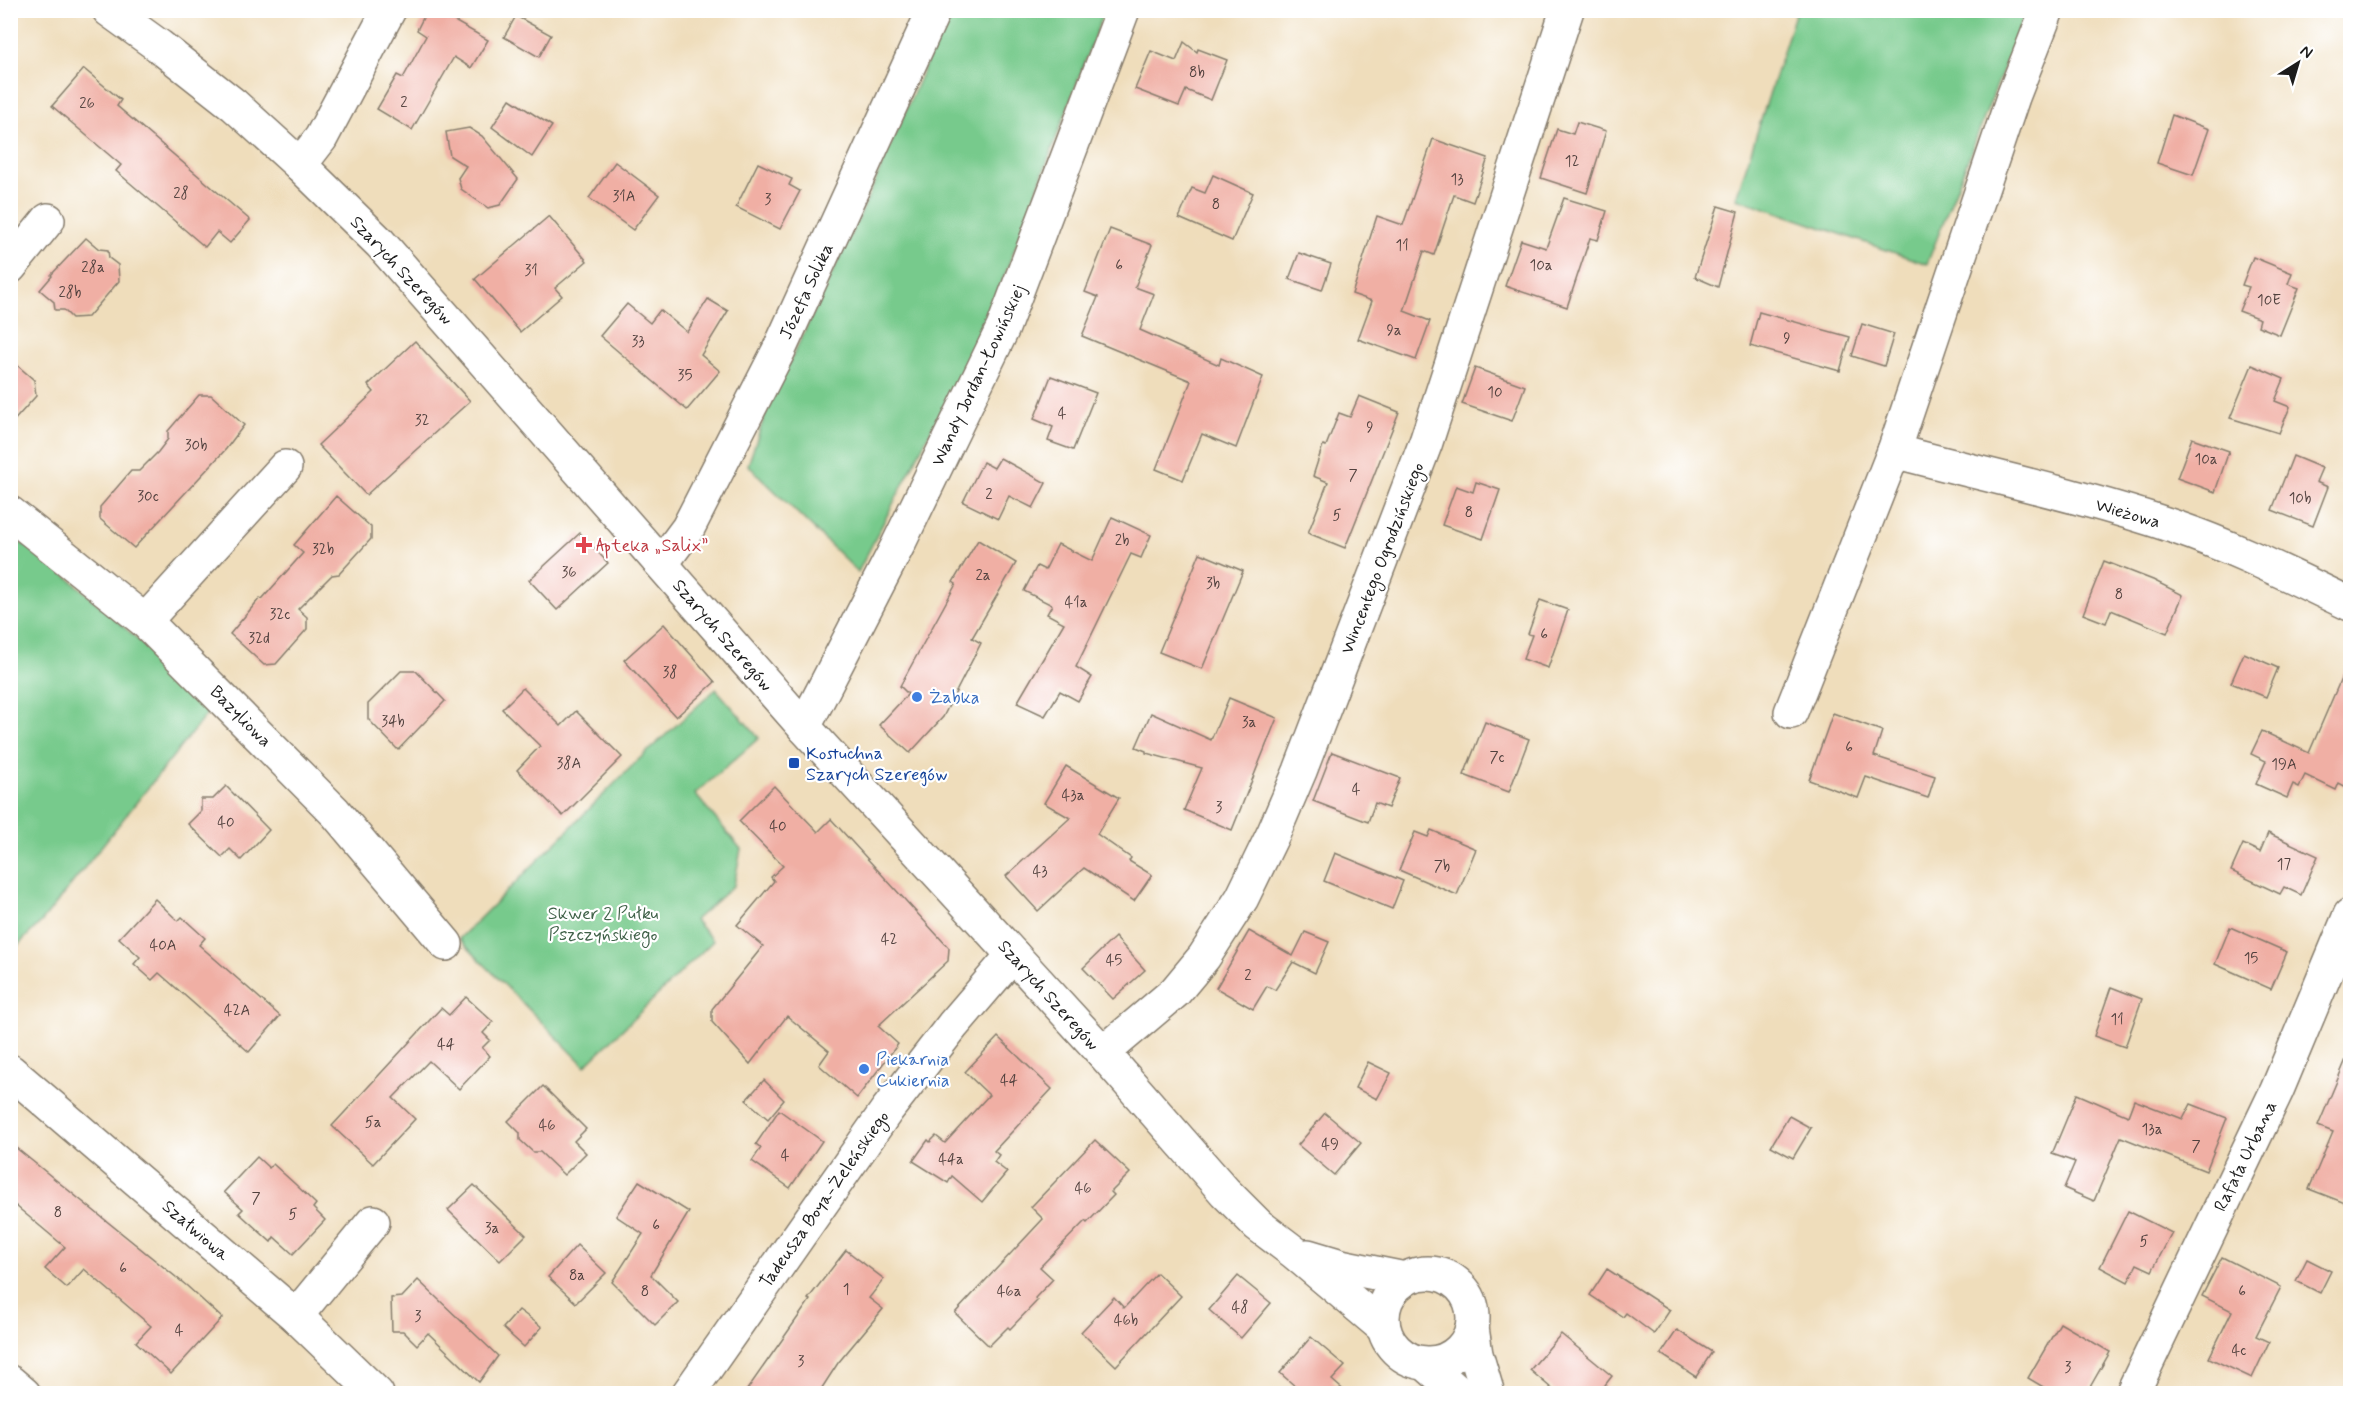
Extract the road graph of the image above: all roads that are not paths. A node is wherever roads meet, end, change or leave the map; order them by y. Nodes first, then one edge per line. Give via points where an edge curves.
1 (108, 10) edge
2 (389, 10) edge
3 (934, 10) edge
4 (1123, 10) edge
5 (1567, 10) edge
6 (2047, 10) edge
7 (300, 165) junction
8 (48, 220) dead end
9 (10, 267) edge
10 (1894, 452) junction
11 (285, 467) dead end
12 (10, 513) edge
13 (662, 563) junction
14 (2350, 604) edge
15 (145, 621) junction
16 (1791, 712) dead end
17 (804, 727) junction
18 (2350, 915) edge
19 (446, 944) dead end
20 (1013, 955) junction
21 (1103, 1053) junction
22 (10, 1071) edge
23 (373, 1222) dead end
24 (1295, 1253) junction
25 (1405, 1279) junction
26 (296, 1316) junction
27 (1383, 1328) junction
28 (1472, 1328) junction
29 (1426, 1364) junction
30 (10, 1382) edge
31 (24, 1394) edge
32 (377, 1394) edge
33 (688, 1394) edge
34 (1460, 1394) edge
35 (1488, 1394) edge
36 (2132, 1394) edge

1 - 7 street, Szarych Szeregów via 234,105
2 - 7 street via 321,138
3 - 13 street, Józefa Solika via 779,350 688,528
4 - 17 street, Wandy Jordan-Łowińskiej via 1003,328
5 - 21 street, Wincentego Ogrodzińskiego via 1426,442 1274,832 1242,898 1204,957 1175,992
6 - 10 street via 2013,97
7 - 13 street, Szarych Szeregów via 380,243
8 - 9 street
10 - 14 street, Wieżowa via 2176,528
10 - 16 street
11 - 15 street
12 - 15 street, Bazyliowa
13 - 17 street, Szarych Szeregów
15 - 19 street, Bazyliowa via 335,812
17 - 20 street, Szarych Szeregów
18 - 36 street, Rafała Urbana via 2277,1090
20 - 21 street, Szarych Szeregów
20 - 33 street, Tadeusza Boya-Żeleńskiego via 952,1025 887,1110
21 - 24 street, Szarych Szeregów via 1225,1192 1258,1225
22 - 26 street, Szałwiowa
23 - 26 street
24 - 25 street, Szarych Szeregów
24 - 27 street, Szarych Szeregów
25 - 27 street via 1386,1300
25 - 28 street via 1432,1273 1458,1285 1473,1312
26 - 32 street, Szałwiowa
27 - 29 street via 1397,1352
28 - 29 street via 1456,1354 1442,1362
28 - 35 street
29 - 34 street
30 - 31 street

